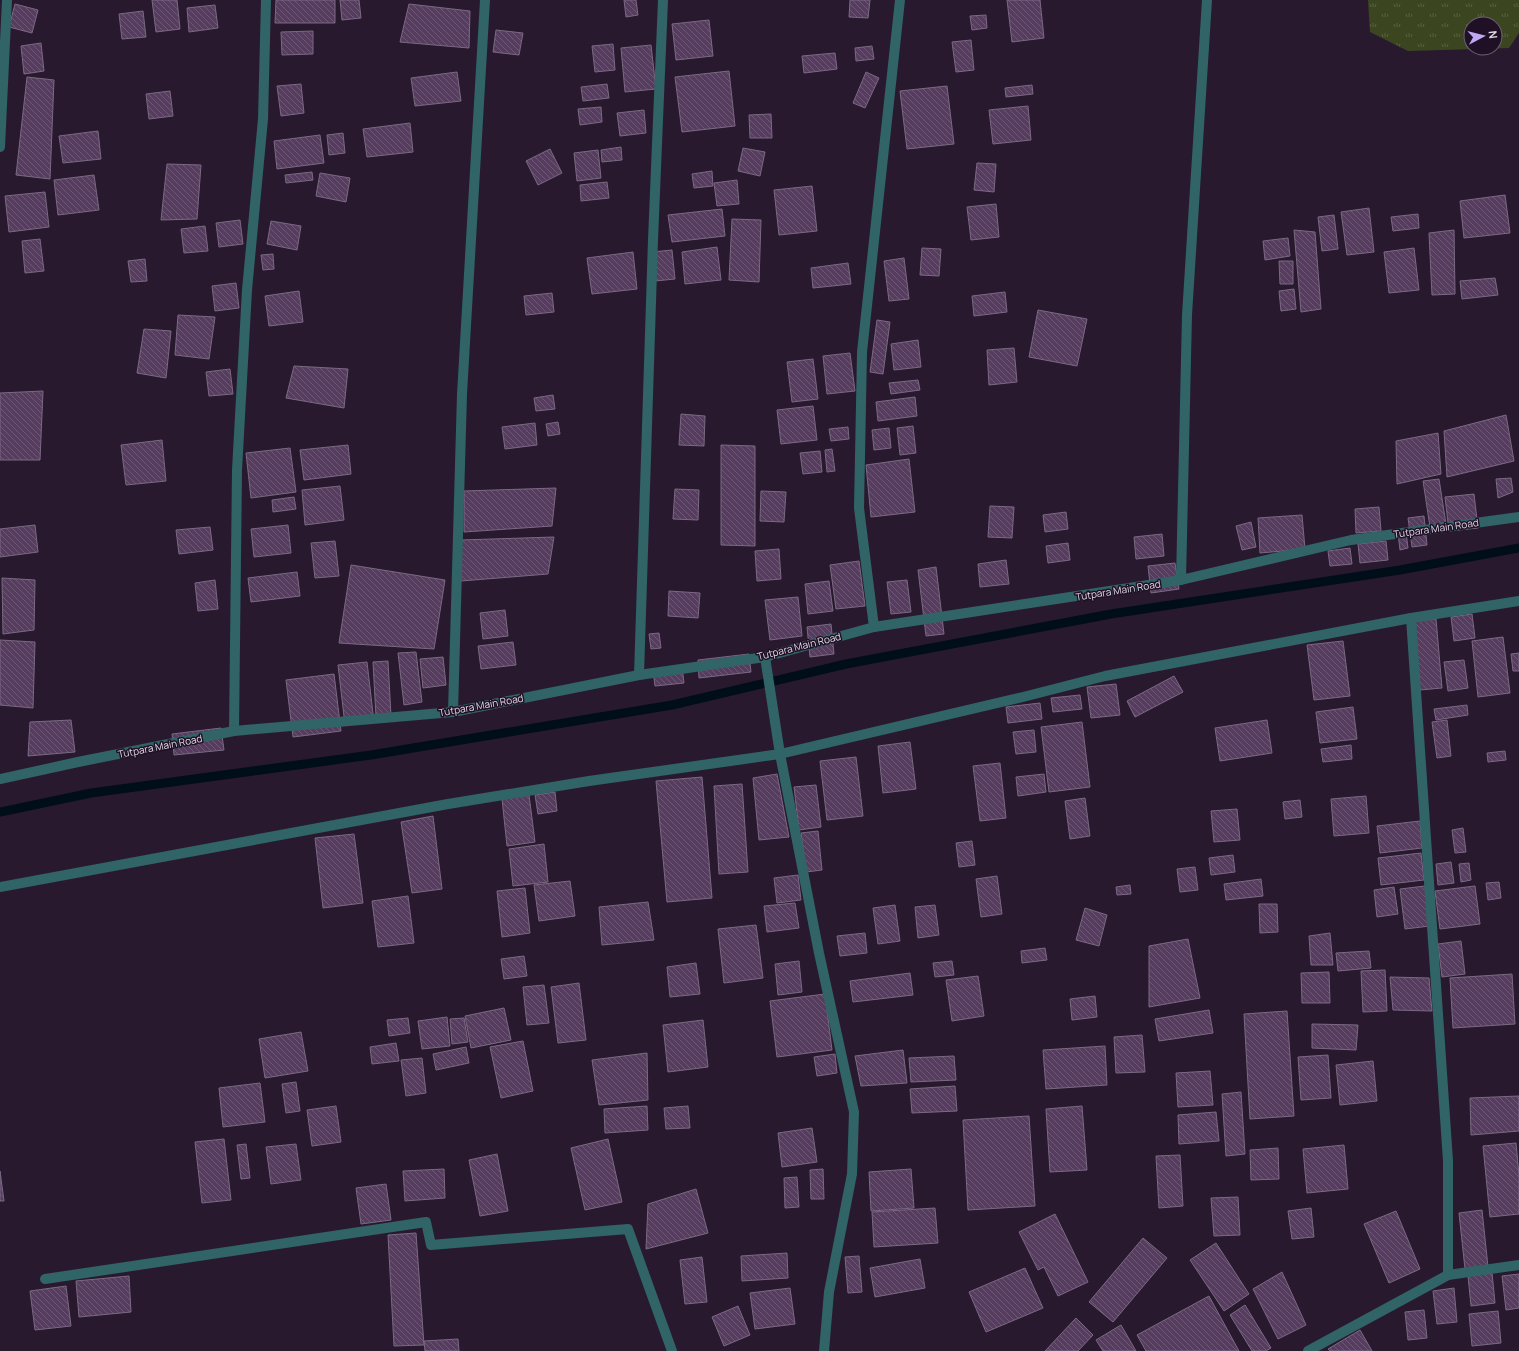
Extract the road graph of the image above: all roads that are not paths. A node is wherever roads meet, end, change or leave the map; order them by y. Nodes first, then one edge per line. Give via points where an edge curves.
1 (7, 0) edge
2 (266, 0) edge
3 (485, 0) edge
4 (663, 0) edge
5 (900, 0) edge
6 (1207, 0) edge
7 (0, 147) edge
8 (1519, 517) edge
9 (1181, 580) junction
10 (1519, 601) edge
11 (1411, 618) junction
12 (874, 627) junction
13 (765, 656) junction
14 (639, 675) junction
15 (453, 712) junction
16 (234, 731) junction
17 (780, 754) junction
18 (0, 779) edge
19 (0, 887) edge
20 (1519, 1265) edge
21 (1448, 1275) junction
22 (45, 1279) dead end
23 (672, 1351) edge
24 (824, 1351) edge
25 (1308, 1351) edge

1 - 7 street
2 - 16 street via 263,119 247,290 237,470
3 - 15 street via 462,394
4 - 14 street
5 - 12 street via 862,352 859,508
6 - 9 street via 1187,314
8 - 9 street, Tutpara Main Road via 1351,540
9 - 12 street, Tutpara Main Road
10 - 11 street
11 - 17 street via 1106,676
11 - 21 street via 1448,1161
12 - 13 street, Tutpara Main Road
13 - 14 street, Tutpara Main Road
13 - 17 street
14 - 15 street, Tutpara Main Road
15 - 16 street, Tutpara Main Road
16 - 18 street, Tutpara Main Road
17 - 19 street via 448,804
17 - 24 street via 819,953 854,1112 852,1174 829,1292
20 - 21 street
21 - 25 street
22 - 23 street via 426,1222 431,1245 628,1229

